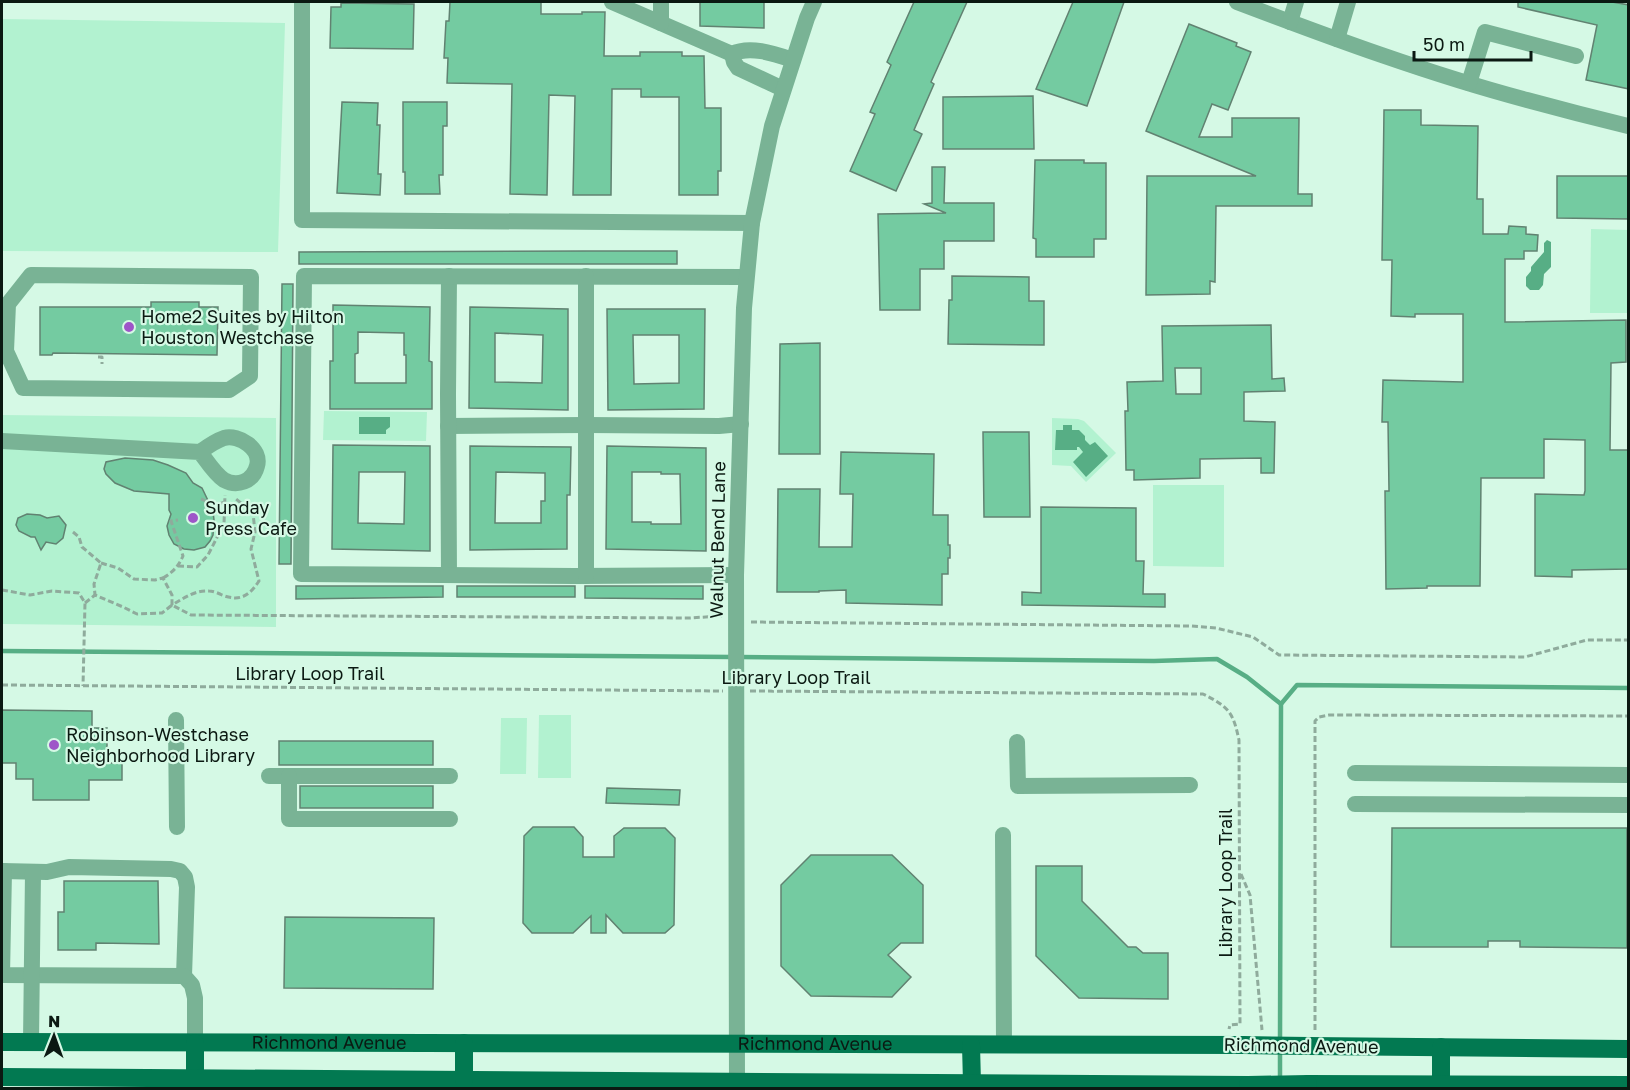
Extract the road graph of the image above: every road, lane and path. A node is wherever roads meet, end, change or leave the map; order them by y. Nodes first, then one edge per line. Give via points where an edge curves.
1 (302, 2) edge
2 (612, 2) edge
3 (661, 2) edge
4 (814, 2) edge
5 (1237, 2) edge
6 (1296, 2) edge
7 (1348, 2) edge
8 (1290, 22) junction
9 (661, 23) junction
10 (1337, 39) junction
11 (732, 54) junction
12 (1576, 56) dead end
13 (793, 60) junction
14 (1469, 82) junction
15 (783, 89) junction
16 (1629, 126) edge
17 (752, 224) junction
18 (449, 276) junction
19 (586, 276) junction
20 (746, 278) junction
21 (4, 353) edge
22 (98, 357) dead end
23 (102, 364) dead end
24 (741, 424) junction
25 (587, 425) junction
26 (448, 426) junction
27 (2, 441) edge
28 (200, 452) dead end
29 (201, 499) dead end
30 (225, 502) junction
31 (178, 520) dead end
32 (73, 532) dead end
33 (101, 563) junction
34 (178, 566) junction
35 (449, 574) junction
36 (736, 575) junction
37 (586, 576) junction
38 (163, 578) junction
39 (2, 590) edge
40 (95, 595) junction
41 (85, 603) junction
42 (172, 605) junction
43 (732, 622) junction
44 (1629, 640) edge
45 (2, 685) edge
46 (83, 686) junction
47 (737, 686) junction
48 (176, 720) dead end
49 (1017, 742) dead end
50 (1355, 773) dead end
51 (1629, 775) edge
52 (269, 776) dead end
53 (289, 776) junction
54 (450, 776) dead end
55 (1190, 785) dead end
56 (1355, 804) dead end
57 (1629, 805) edge
58 (450, 819) dead end
59 (177, 827) dead end
60 (1003, 836) dead end
61 (3, 871) edge
62 (33, 872) junction
63 (1239, 872) junction
64 (32, 975) junction
65 (184, 976) junction
66 (1262, 1037) dead end
67 (2, 1042) edge
68 (32, 1042) junction
69 (195, 1043) junction
70 (464, 1043) junction
71 (737, 1044) junction
72 (971, 1045) junction
73 (1004, 1045) junction
74 (1239, 1045) junction
75 (1441, 1047) junction
76 (1629, 1049) edge
77 (2, 1077) edge
78 (195, 1078) junction
79 (464, 1080) junction
80 (972, 1083) junction
81 (737, 1085) edge
82 (1441, 1085) junction
83 (1629, 1085) edge

1 - 17 street via 302,220
2 - 9 street
3 - 9 street
4 - 13 street, Walnut Bend Lane
5 - 8 street
6 - 8 street
7 - 10 street
8 - 10 street
9 - 11 street
10 - 14 street
11 - 13 street via 758,51
11 - 15 street via 738,68
12 - 14 street via 1485,32
13 - 15 street, Walnut Bend Lane
14 - 16 street
15 - 17 street, Walnut Bend Lane
17 - 20 street, Walnut Bend Lane
18 - 19 street
18 - 26 street
18 - 35 street via 304,276 300,574
19 - 20 street
19 - 25 street
20 - 24 street, Walnut Bend Lane
21 - 21 street via 8,304 31,275 251,277 250,376 229,390 23,388
22 - 23 path via 102,357
24 - 25 street
24 - 36 street, Walnut Bend Lane
25 - 26 street
25 - 37 street
26 - 35 street
27 - 28 street
29 - 30 path via 217,505
30 - 34 path via 224,524 208,555 197,567
30 - 42 path via 225,491 253,513 255,532 251,549 259,581 244,597 195,592
31 - 34 path via 171,521 183,556
32 - 33 path via 82,547
33 - 38 path via 134,579
33 - 40 path via 94,584
34 - 38 path
35 - 37 street
36 - 37 street
36 - 43 street, Walnut Bend Lane
38 - 42 path via 172,595
39 - 41 path via 30,595 52,591 79,593
40 - 41 path
40 - 42 path via 137,614 162,613
41 - 46 path
42 - 43 path via 191,615 689,618
43 - 44 path via 1191,626 1252,638 1279,655 1525,657 1587,640
43 - 47 street, Walnut Bend Lane
45 - 46 path, Library Loop Trail
46 - 47 path, Library Loop Trail
47 - 63 path, Library Loop Trail via 1203,694 1221,703 1233,717 1239,740
47 - 71 street, Walnut Bend Lane
48 - 59 street
49 - 55 street via 1018,786
50 - 51 street
52 - 53 street
53 - 54 street
53 - 58 street via 289,819
56 - 57 street
60 - 73 street
61 - 62 street
61 - 64 street via 2,975
62 - 64 street
62 - 65 street via 69,867 180,871 187,887
63 - 66 path via 1250,895
63 - 74 path, Library Loop Trail via 1240,1024 1230,1025 1228,1032 1239,1033
64 - 65 street
64 - 68 street
65 - 69 street via 192,985 195,998
67 - 68 main road, Richmond Avenue
68 - 69 main road, Richmond Avenue
69 - 70 main road, Richmond Avenue
69 - 78 main road
70 - 71 main road, Richmond Avenue
70 - 79 main road
71 - 72 main road, Richmond Avenue
71 - 81 street, Walnut Bend Lane
72 - 73 main road, Richmond Avenue
72 - 80 main road
73 - 74 main road, Richmond Avenue
74 - 75 main road, Richmond Avenue, bridge
75 - 76 main road, Richmond Avenue
75 - 82 main road
77 - 78 main road, Richmond Avenue
78 - 79 main road, Richmond Avenue
79 - 81 main road, Richmond Avenue
80 - 81 main road, Richmond Avenue
80 - 82 main road, Richmond Avenue, bridge
82 - 83 main road, Richmond Avenue

